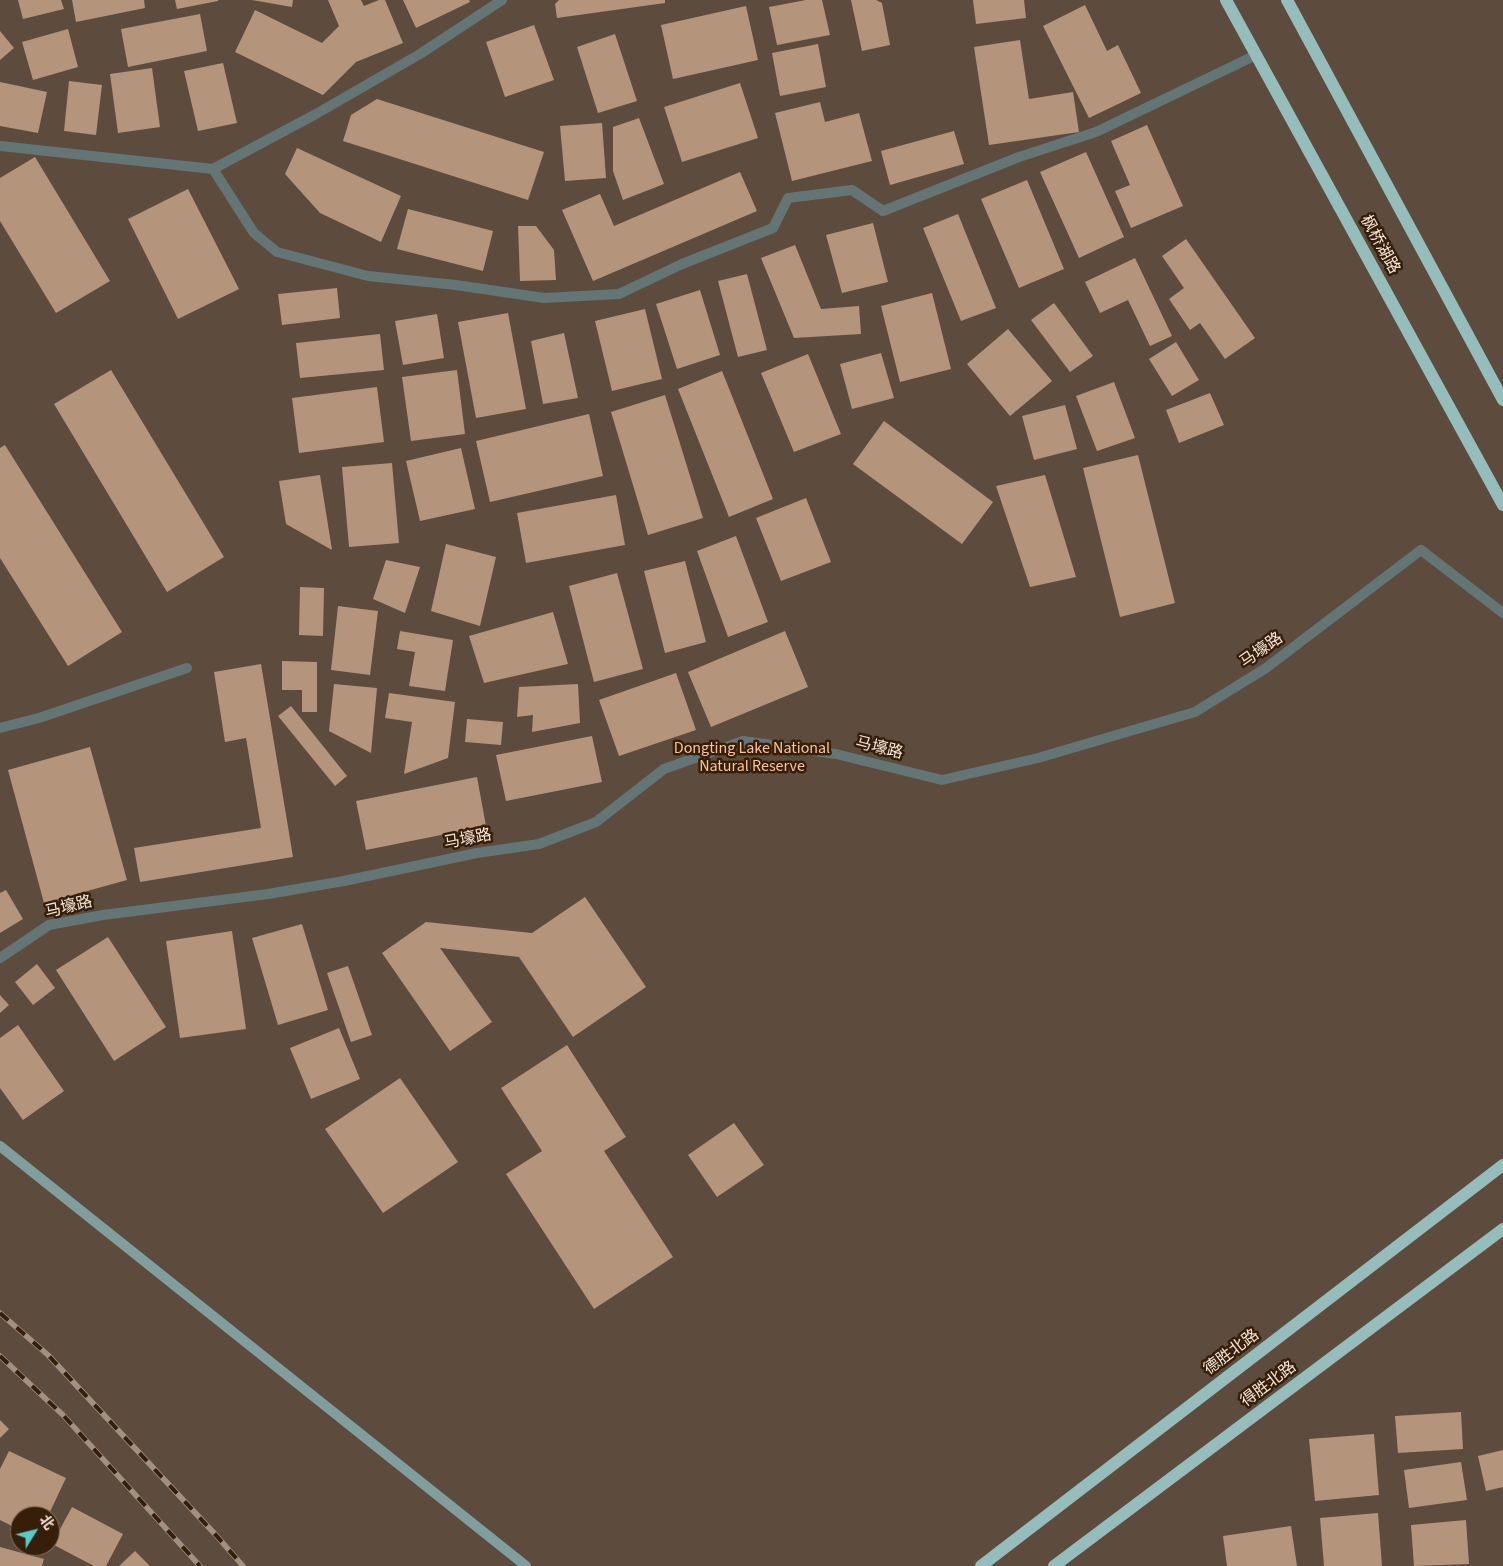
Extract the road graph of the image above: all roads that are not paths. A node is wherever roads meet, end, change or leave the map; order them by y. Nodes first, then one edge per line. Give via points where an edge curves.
1 (502, 0) edge
2 (1226, 0) edge
3 (1287, 0) edge
4 (1256, 55) junction
5 (0, 146) edge
6 (213, 169) junction
7 (1503, 400) edge
8 (1503, 505) edge
9 (1503, 613) edge
10 (187, 668) dead end
11 (0, 728) edge
12 (0, 958) edge
13 (0, 1146) edge
14 (1503, 1166) edge
15 (1503, 1230) edge
16 (526, 1566) edge
17 (981, 1566) edge
18 (1054, 1566) edge

1 - 6 street via 420,54
2 - 4 main road, 枫桥湖路
3 - 7 main road
4 - 6 street via 1096,132 1019,157 883,211 852,190 788,198 773,228 682,264 619,294 544,298 368,276 277,252 254,233
4 - 8 main road, 枫桥湖路
5 - 6 street
9 - 12 street, 马壕路 via 1421,550 1266,668 1195,712 1038,758 942,780 836,754 743,741 664,769 596,822 539,844 268,894 49,925
10 - 11 street
13 - 16 street
14 - 17 main road, 德胜北路
15 - 18 main road, 得胜北路

